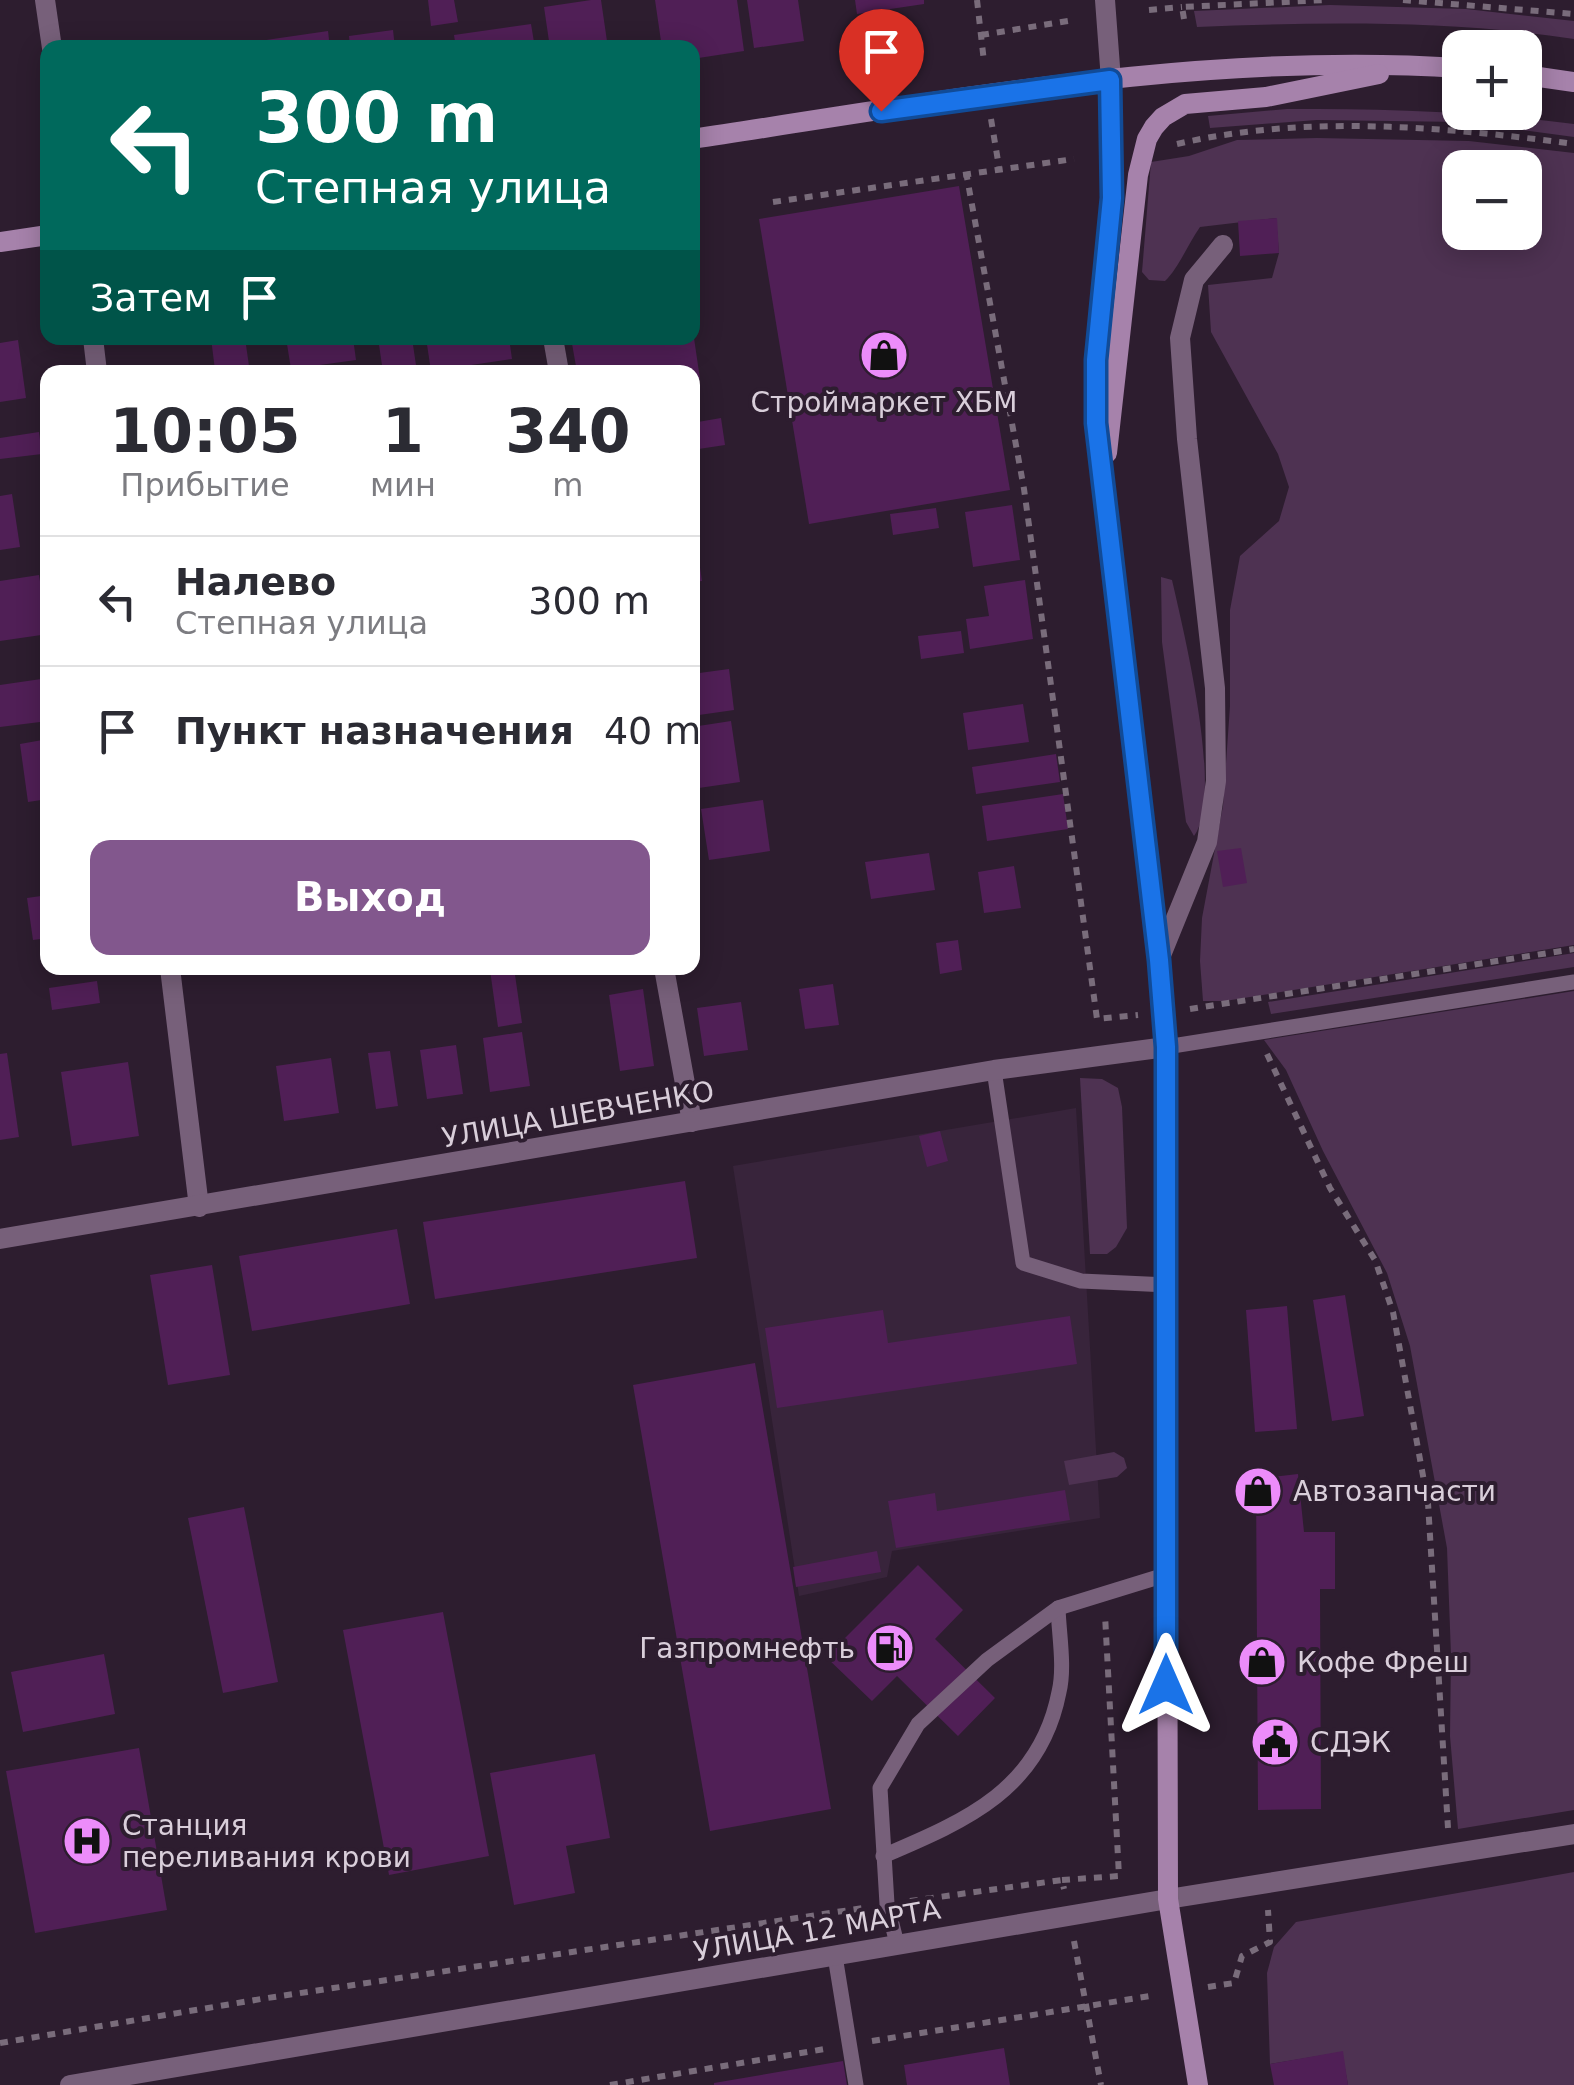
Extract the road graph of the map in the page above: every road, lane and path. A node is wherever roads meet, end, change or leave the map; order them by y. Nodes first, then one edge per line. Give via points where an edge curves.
1 (45, 0) edge
2 (977, 0) edge
3 (1105, 0) edge
4 (1326, 0) edge
5 (1403, 0) edge
6 (1166, 4) edge
7 (1182, 7) junction
8 (1149, 10) dead end
9 (1574, 14) edge
10 (1184, 20) dead end
11 (1068, 21) dead end
12 (981, 34) junction
13 (51, 40) edge
14 (984, 62) dead end
15 (1421, 66) junction
16 (1442, 67) edge
17 (1542, 77) edge
18 (1110, 80) junction
19 (1574, 82) edge
20 (991, 118) dead end
21 (700, 138) edge
22 (1574, 144) edge
23 (1161, 148) dead end
24 (1074, 158) dead end
25 (999, 167) junction
26 (773, 202) dead end
27 (40, 236) edge
28 (0, 242) edge
29 (1223, 245) dead end
30 (1104, 480) junction
31 (1159, 960) junction
32 (171, 975) edge
33 (665, 975) edge
34 (1574, 982) edge
35 (1258, 1034) junction
36 (1166, 1047) junction
37 (994, 1070) junction
38 (692, 1122) junction
39 (200, 1207) junction
40 (0, 1239) edge
41 (1168, 1284) junction
42 (1165, 1575) junction
43 (1103, 1594) junction
44 (1058, 1608) junction
45 (1574, 1834) edge
46 (1450, 1854) junction
47 (883, 1856) junction
48 (1062, 1880) dead end
49 (1168, 1899) junction
50 (1270, 1942) dead end
51 (896, 1944) junction
52 (836, 1956) junction
53 (1182, 1991) junction
54 (850, 2045) junction
55 (70, 2085) edge
56 (610, 2085) edge
57 (856, 2085) edge
58 (1198, 2085) edge

1 - 13 street
2 - 12 path
3 - 18 street
4 - 7 path
5 - 9 path
6 - 7 path
6 - 8 path
7 - 10 path
11 - 12 path
12 - 14 path
15 - 16 main road
15 - 18 main road via 1286,65
15 - 30 main road via 1266,97 1185,104 1154,126 1138,175
17 - 19 main road
18 - 21 main road
18 - 30 main road via 1112,198 1096,360
20 - 25 path
22 - 23 path via 1474,131 1309,128 1211,136
24 - 25 path
25 - 26 path
27 - 28 main road
29 - 31 street via 1194,280 1180,338 1215,688 1216,781 1207,842
30 - 31 main road
31 - 36 main road
32 - 39 street
33 - 38 street
34 - 35 lane
35 - 36 lane
35 - 46 path via 1330,1188 1375,1260 1393,1312 1428,1503
36 - 37 street, УЛИЦА ШЕВЧЕНКО
36 - 41 main road
37 - 38 street, УЛИЦА ШЕВЧЕНКО
37 - 41 lane via 1023,1263 1080,1281
38 - 39 street, УЛИЦА ШЕВЧЕНКО
39 - 40 street, УЛИЦА ШЕВЧЕНКО
41 - 42 main road
42 - 43 lane
42 - 49 main road
43 - 44 lane
43 - 48 path via 1119,1876
44 - 47 lane via 987,1660 918,1724 880,1788
44 - 47 lane via 1060,1688 1047,1739 1003,1792 961,1822
45 - 46 street, УЛИЦА 12 МАРТА
46 - 49 street, УЛИЦА 12 МАРТА
47 - 51 lane
49 - 51 street, УЛИЦА 12 МАРТА
49 - 53 main road
50 - 53 path via 1242,1956 1234,1983
51 - 52 street, УЛИЦА 12 МАРТА
52 - 54 lane
52 - 55 street, УЛИЦА 12 МАРТА
53 - 54 path
53 - 58 main road
54 - 56 path
54 - 57 lane

